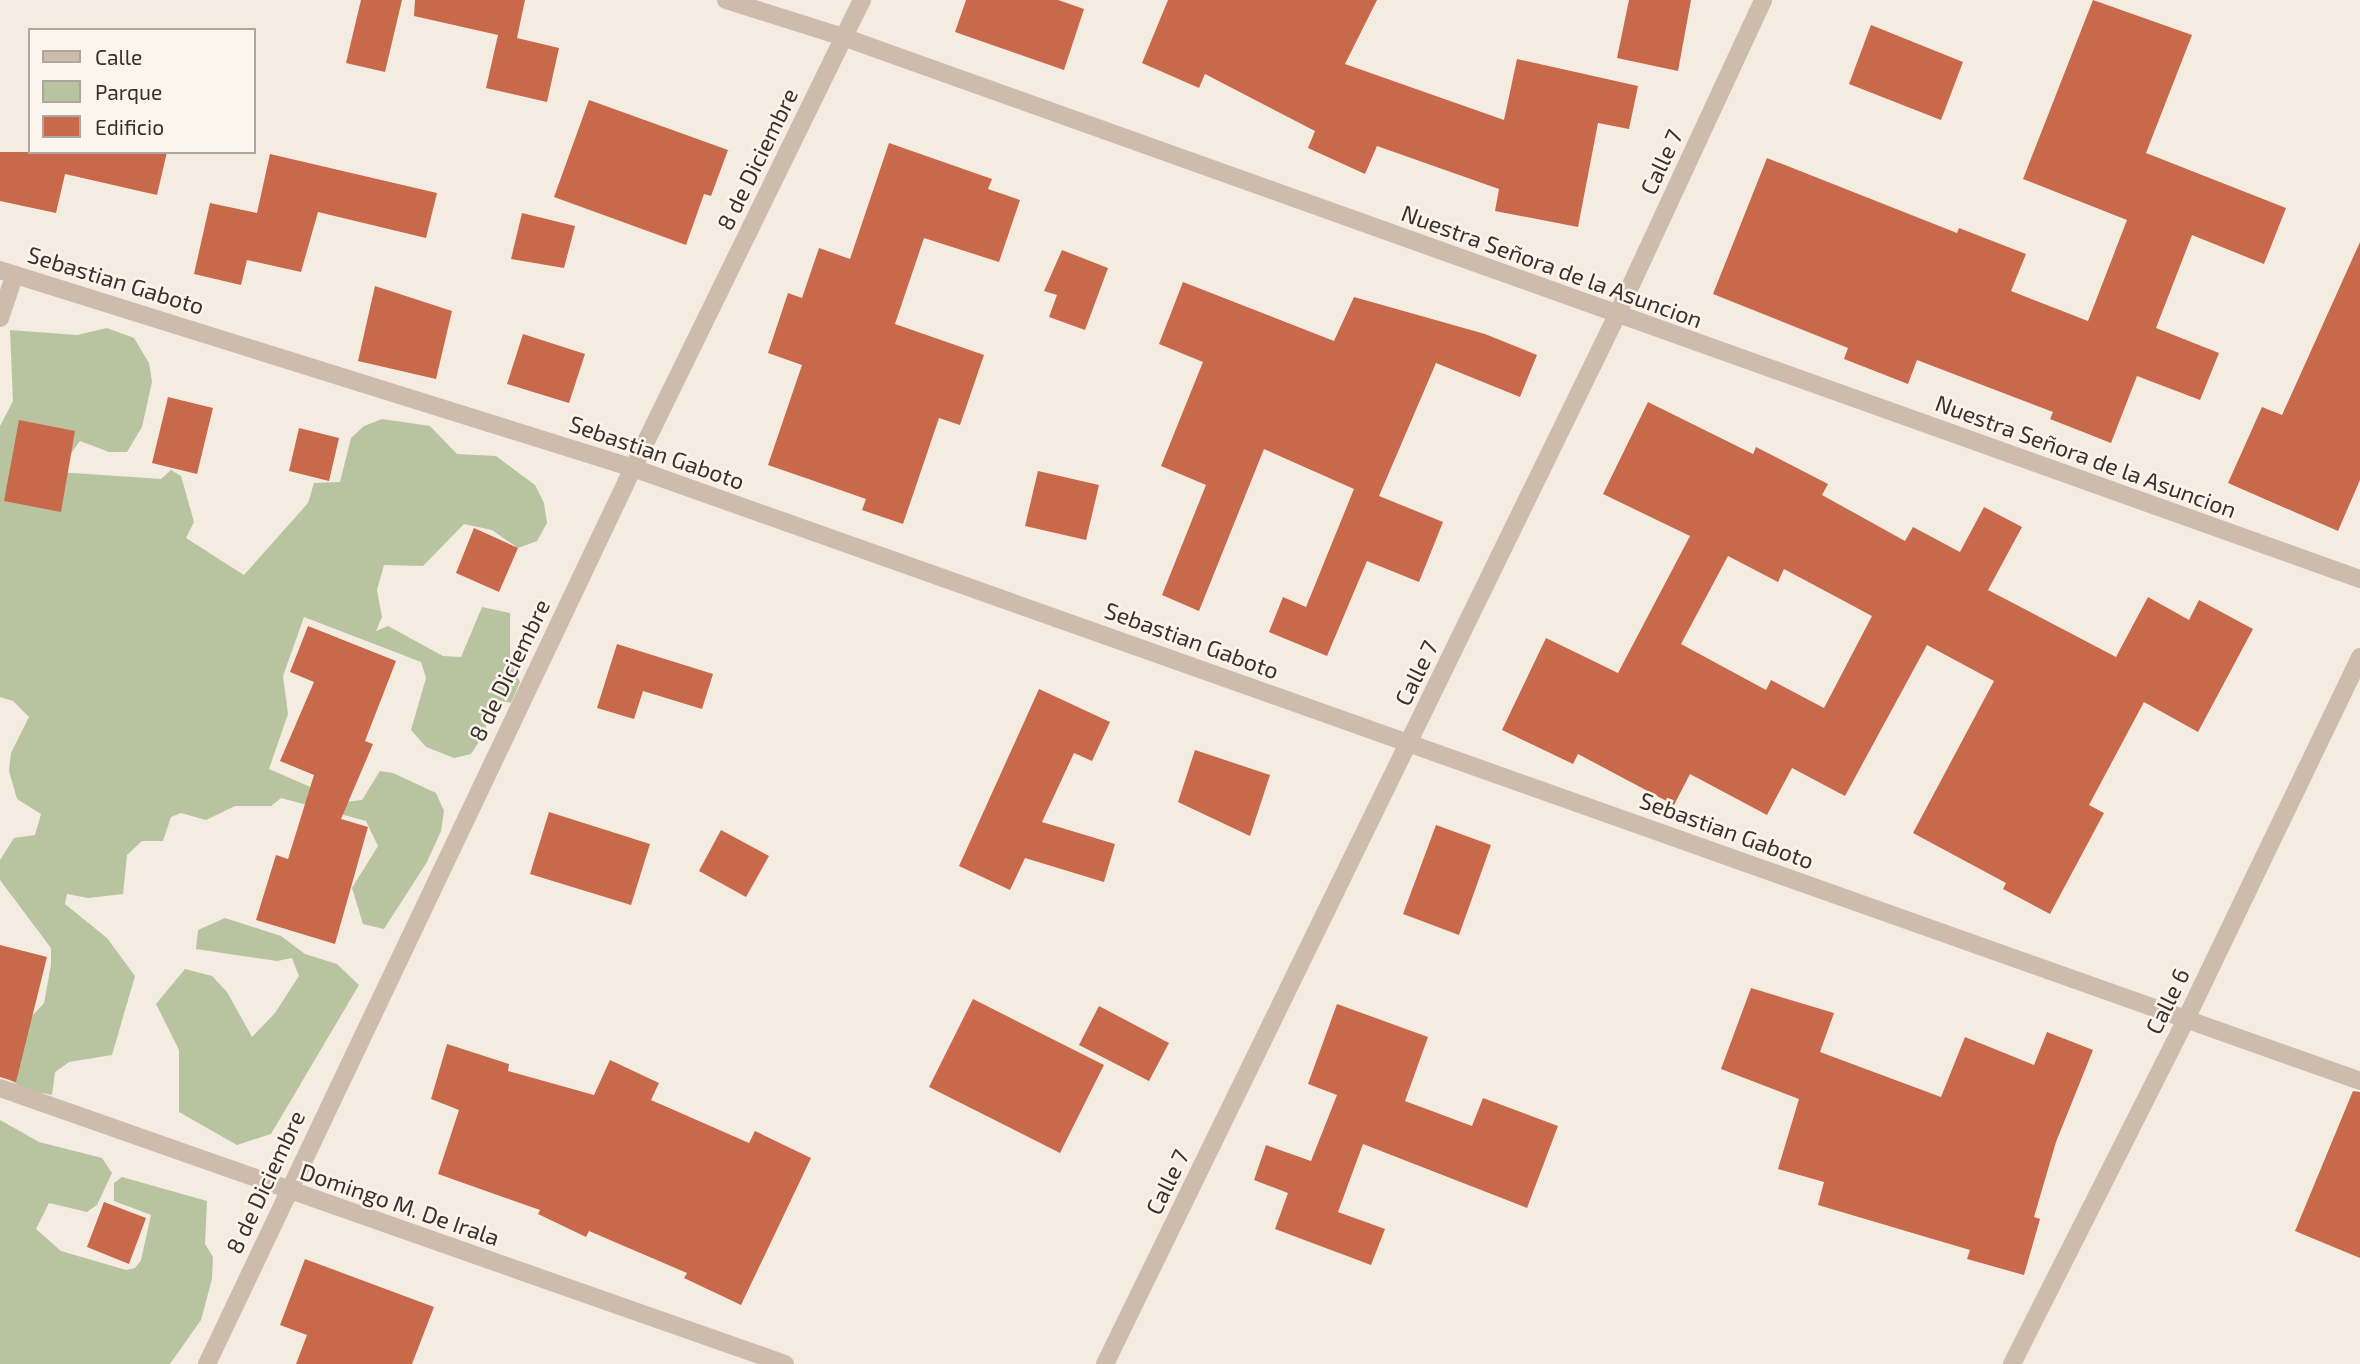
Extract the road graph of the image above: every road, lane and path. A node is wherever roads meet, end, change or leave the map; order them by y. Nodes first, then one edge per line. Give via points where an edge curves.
1 (726, 0) edge
2 (862, 0) edge
3 (1763, 0) edge
4 (844, 37) junction
5 (8, 272) edge
6 (1616, 315) junction
7 (0, 318) edge
8 (633, 468) junction
9 (2360, 579) edge
10 (2360, 657) edge
11 (1410, 744) junction
12 (2186, 1019) junction
13 (2360, 1081) edge
14 (0, 1088) edge
15 (288, 1190) junction
16 (207, 1364) edge
17 (785, 1364) edge
18 (1105, 1364) edge
19 (2012, 1364) edge

1 - 4 street, Nuestra Señora de la Asuncion
2 - 4 street, 8 de Diciembre
3 - 6 street, Calle 7
4 - 6 street, Nuestra Señora de la Asuncion
4 - 8 street, 8 de Diciembre
5 - 7 street
5 - 8 street, Sebastian Gaboto
6 - 9 street, Nuestra Señora de la Asuncion
6 - 11 street, Calle 7
8 - 11 street, Sebastian Gaboto
8 - 15 street, 8 de Diciembre
10 - 12 street, Calle 6
11 - 12 street, Sebastian Gaboto
11 - 18 street, Calle 7
12 - 13 street, Sebastian Gaboto
12 - 19 street, Calle 6
14 - 15 street, Domingo M. De Irala
15 - 16 street, 8 de Diciembre
15 - 17 street, Domingo M. De Irala

